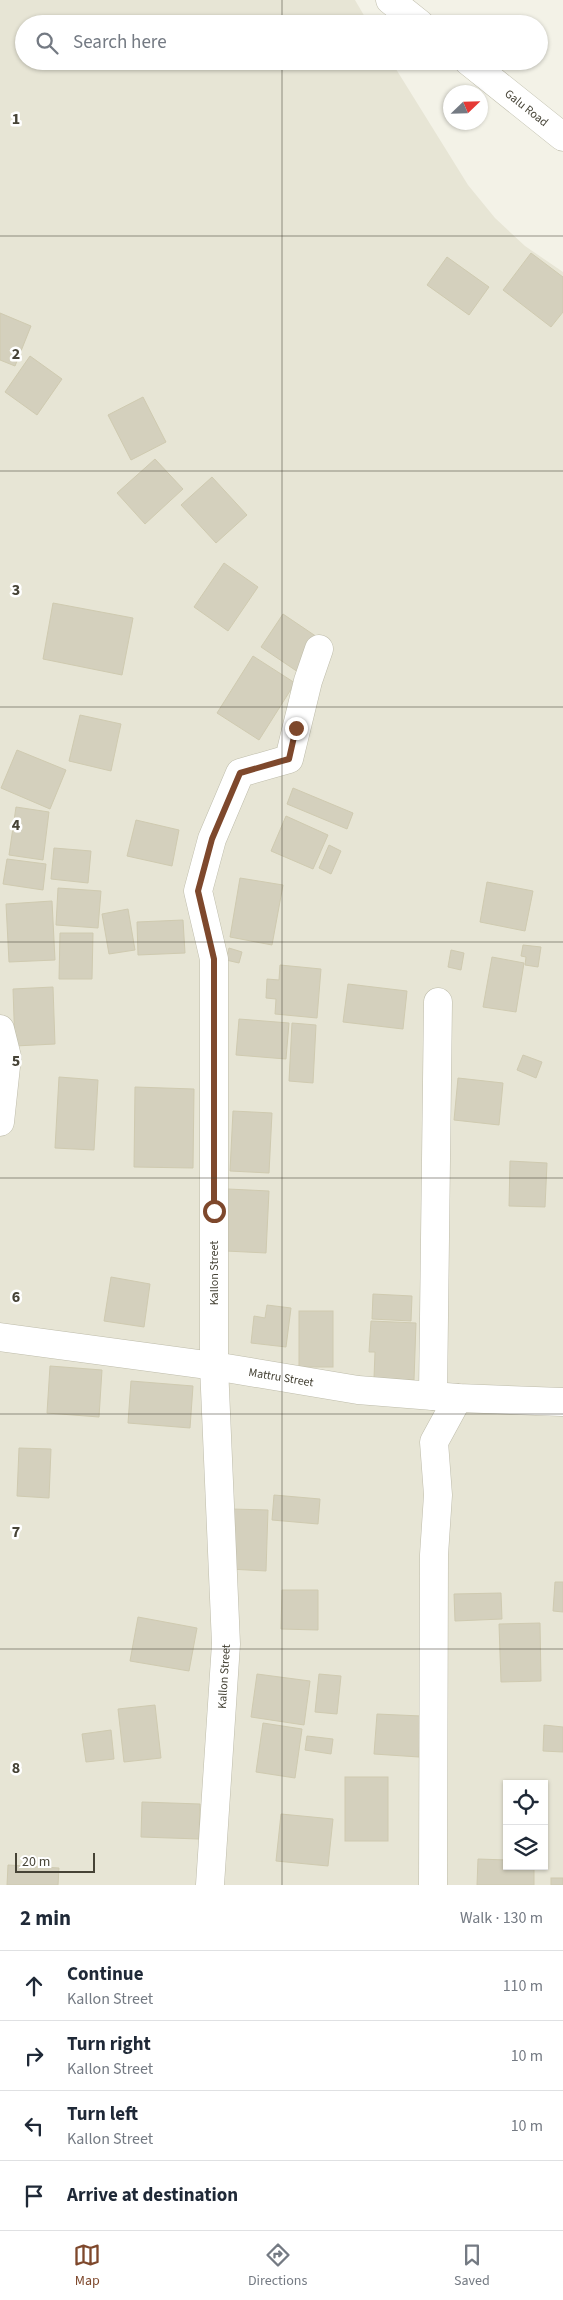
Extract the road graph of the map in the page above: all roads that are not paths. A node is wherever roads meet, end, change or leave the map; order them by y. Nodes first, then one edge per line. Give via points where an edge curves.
1 (390, 0) edge
2 (409, 15) edge
3 (479, 70) edge
4 (563, 137) edge
5 (319, 649) dead end
6 (438, 1002) dead end
7 (0, 1029) edge
8 (0, 1122) edge
9 (0, 1337) edge
10 (214, 1366) junction
11 (446, 1397) junction
12 (563, 1402) edge
13 (210, 1885) edge
14 (433, 1885) edge

1 - 2 street
3 - 4 street, Galu Road
5 - 10 street, Kallon Street via 289,759 240,773 212,839 198,891 214,959
6 - 11 street
7 - 8 street via 6,1057
9 - 10 street, Mattru Street
10 - 11 street, Mattru Street via 358,1390
10 - 13 street, Kallon Street via 226,1644
11 - 12 street, Mattru Street
11 - 14 street via 434,1442 438,1495 434,1555

